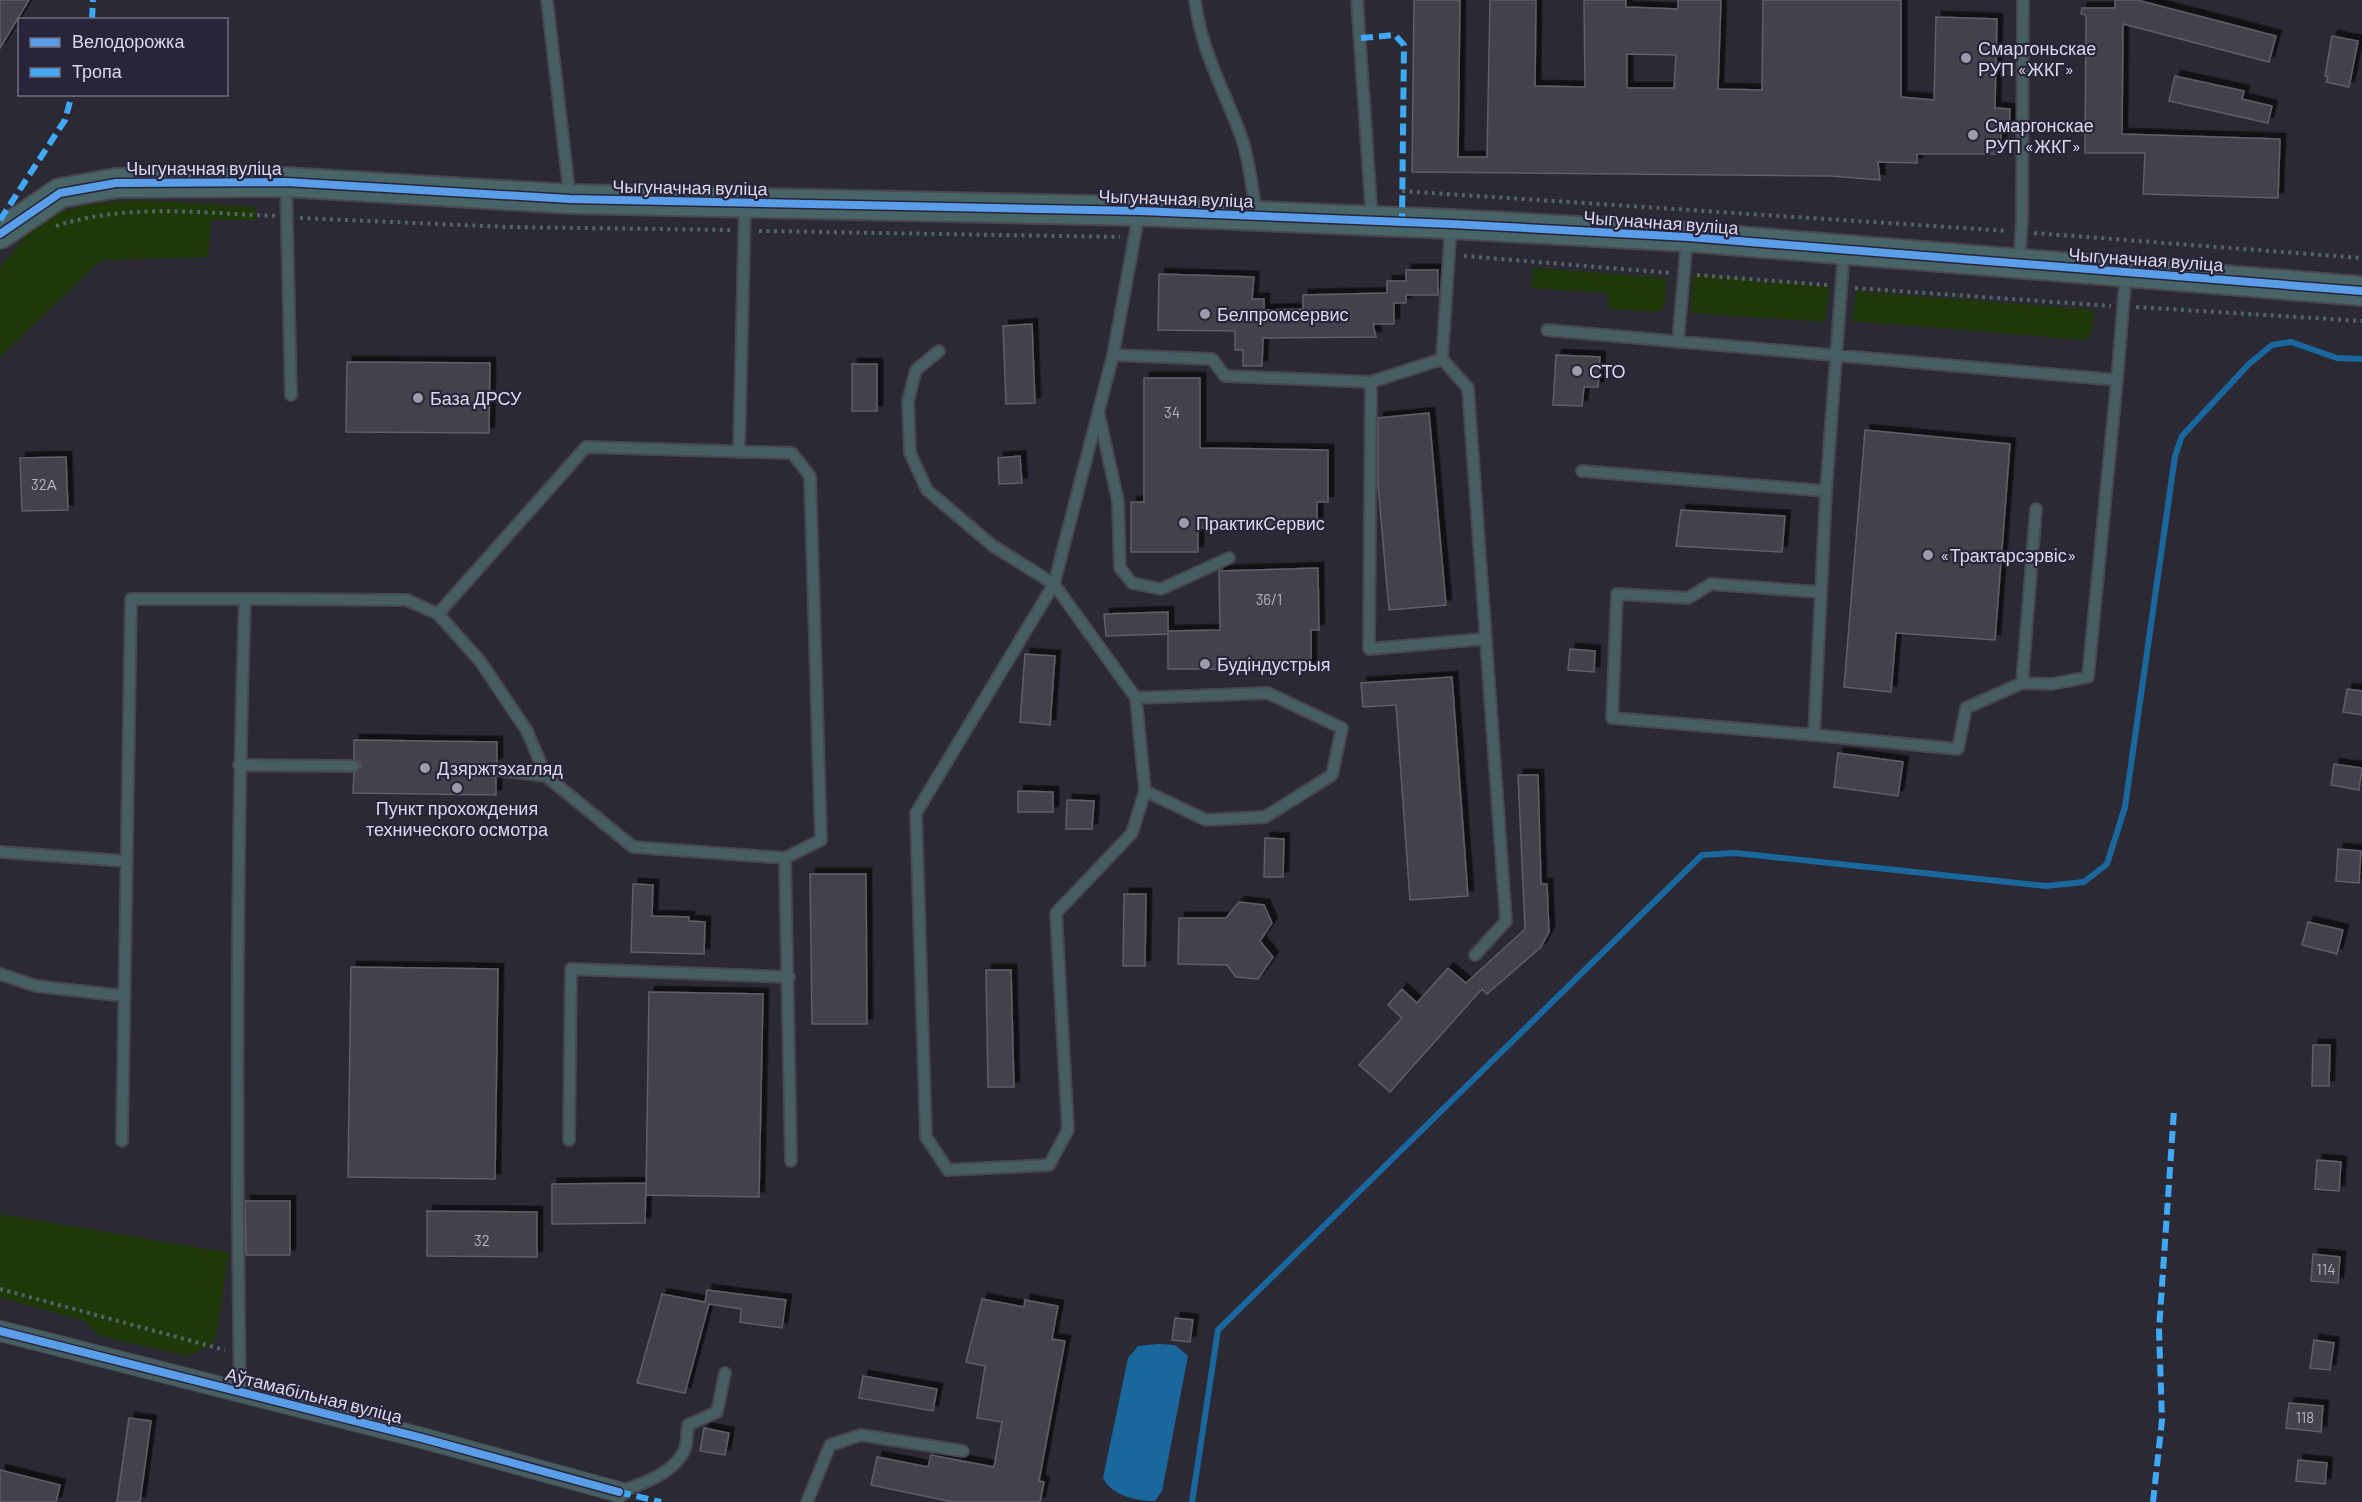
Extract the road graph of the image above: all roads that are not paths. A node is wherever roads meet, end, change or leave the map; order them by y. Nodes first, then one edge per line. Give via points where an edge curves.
1 (547, 0) edge
2 (1195, 0) edge
3 (1357, 0) edge
4 (2023, 0) edge
5 (286, 182) junction
6 (570, 200) junction
7 (1257, 216) junction
8 (744, 217) junction
9 (1372, 220) junction
10 (1137, 224) junction
11 (0, 234) edge
12 (1451, 236) junction
13 (1688, 237) junction
14 (1844, 251) junction
15 (2019, 265) junction
16 (2126, 272) junction
17 (2362, 291) edge
18 (1546, 330) dead end
19 (1678, 342) junction
20 (939, 351) dead end
21 (1113, 355) junction
22 (1834, 356) junction
23 (1442, 359) junction
24 (2117, 380) junction
25 (1371, 382) junction
26 (291, 395) dead end
27 (1098, 412) junction
28 (739, 452) junction
29 (1582, 471) dead end
30 (1826, 490) junction
31 (2036, 509) dead end
32 (1229, 558) dead end
33 (1054, 584) junction
34 (1819, 592) junction
35 (245, 599) junction
36 (438, 614) junction
37 (1484, 639) junction
38 (2022, 683) junction
39 (1136, 698) junction
40 (1814, 735) junction
41 (239, 765) junction
42 (354, 766) dead end
43 (496, 770) dead end
44 (546, 776) junction
45 (1145, 791) junction
46 (0, 852) edge
47 (785, 858) junction
48 (125, 861) junction
49 (1475, 955) dead end
50 (0, 974) edge
51 (789, 977) junction
52 (124, 996) junction
53 (569, 1140) dead end
54 (122, 1141) dead end
55 (791, 1161) dead end
56 (0, 1331) edge
57 (725, 1373) dead end
58 (240, 1391) junction
59 (963, 1451) dead end
60 (619, 1492) joint
61 (807, 1502) edge

1 - 6 lane
2 - 7 lane via 1198,27 1242,140
3 - 9 lane
4 - 15 lane
5 - 6 street, Чыгуначная вуліца
5 - 11 street, Чыгуначная вуліца via 117,183 60,193
5 - 26 lane
6 - 8 street, Чыгуначная вуліца
7 - 9 street, Чыгуначная вуліца
7 - 10 street, Чыгуначная вуліца
8 - 10 street, Чыгуначная вуліца
8 - 28 lane
9 - 12 street, Чыгуначная вуліца
10 - 21 lane
12 - 13 street, Чыгуначная вуліца
12 - 23 lane
13 - 14 street, Чыгуначная вуліца
13 - 19 lane
14 - 15 street, Чыгуначная вуліца
14 - 22 lane
15 - 16 street, Чыгуначная вуліца
16 - 17 street, Чыгуначная вуліца
16 - 24 lane
18 - 19 lane
19 - 22 lane
20 - 33 lane via 916,370 908,401 910,453 927,490 993,546
21 - 25 lane via 1212,358 1226,376
21 - 27 lane
22 - 24 lane
22 - 30 lane
23 - 25 lane
23 - 37 lane via 1468,388
24 - 38 lane via 2088,677 2052,684
25 - 37 lane via 1369,649
27 - 32 lane via 1119,501 1120,567 1132,583 1161,589
27 - 33 lane
28 - 36 lane via 586,447
28 - 47 lane via 792,453 810,476 821,840
29 - 30 lane
30 - 34 lane
31 - 38 lane
33 - 39 lane
33 - 45 lane via 916,813 926,1137 948,1170 1049,1165 1068,1130 1056,913 1132,833
34 - 40 lane
34 - 40 lane via 1711,584 1688,598 1617,594 1612,718
35 - 36 lane via 407,600
35 - 41 lane
35 - 48 lane via 131,599
36 - 44 lane via 480,660 527,731
37 - 49 lane via 1506,921
38 - 40 lane via 1966,708 1958,749
39 - 45 lane
39 - 45 lane via 1268,693 1342,728 1332,775 1265,817 1206,820
41 - 42 lane
41 - 58 lane
43 - 44 lane
44 - 47 lane via 633,848
46 - 48 lane
47 - 51 lane
48 - 52 lane
50 - 52 lane via 36,986
51 - 53 lane via 571,969
51 - 55 lane
52 - 54 lane
56 - 58 street, Аўтамабільная вуліца
57 - 60 lane via 717,1412 688,1425 685,1449 679,1456 652,1481
58 - 60 street, Аўтамабільная вуліца
59 - 61 lane via 861,1434 830,1445

